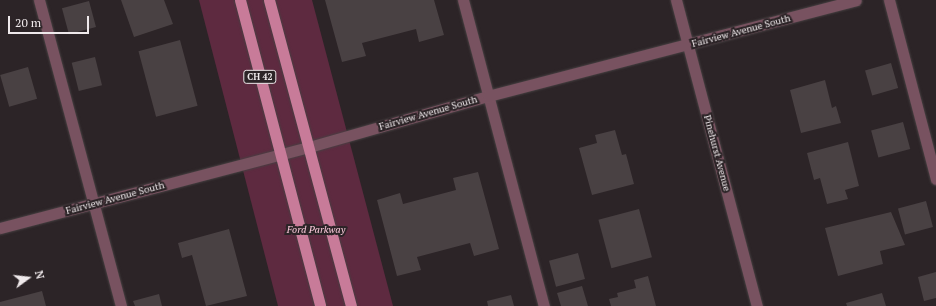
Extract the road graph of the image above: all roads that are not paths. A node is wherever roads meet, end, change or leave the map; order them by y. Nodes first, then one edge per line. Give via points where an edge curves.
1 (39, 0) edge
2 (240, 0) edge
3 (269, 0) edge
4 (463, 0) edge
5 (676, 0) edge
6 (856, 0) edge
7 (889, 0) edge
8 (688, 45) junction
9 (488, 96) junction
10 (309, 147) junction
11 (281, 155) junction
12 (936, 179) edge
13 (94, 204) junction
14 (0, 228) edge
15 (121, 306) edge
16 (320, 306) edge
17 (351, 306) edge
18 (544, 306) edge
19 (757, 306) edge

1 - 13 street
2 - 11 main road, CH 42
3 - 10 main road, CH 42
4 - 9 street
5 - 8 street, Pinehurst Avenue
6 - 8 street, Fairview Avenue South
7 - 12 street
8 - 9 street, Fairview Avenue South
8 - 19 street, Pinehurst Avenue
9 - 10 street, Fairview Avenue South
9 - 18 street
10 - 11 street, Fairview Avenue South
10 - 17 main road, CH 42
11 - 13 street, Fairview Avenue South
11 - 16 main road, CH 42
13 - 14 street, Fairview Avenue South
13 - 15 street

